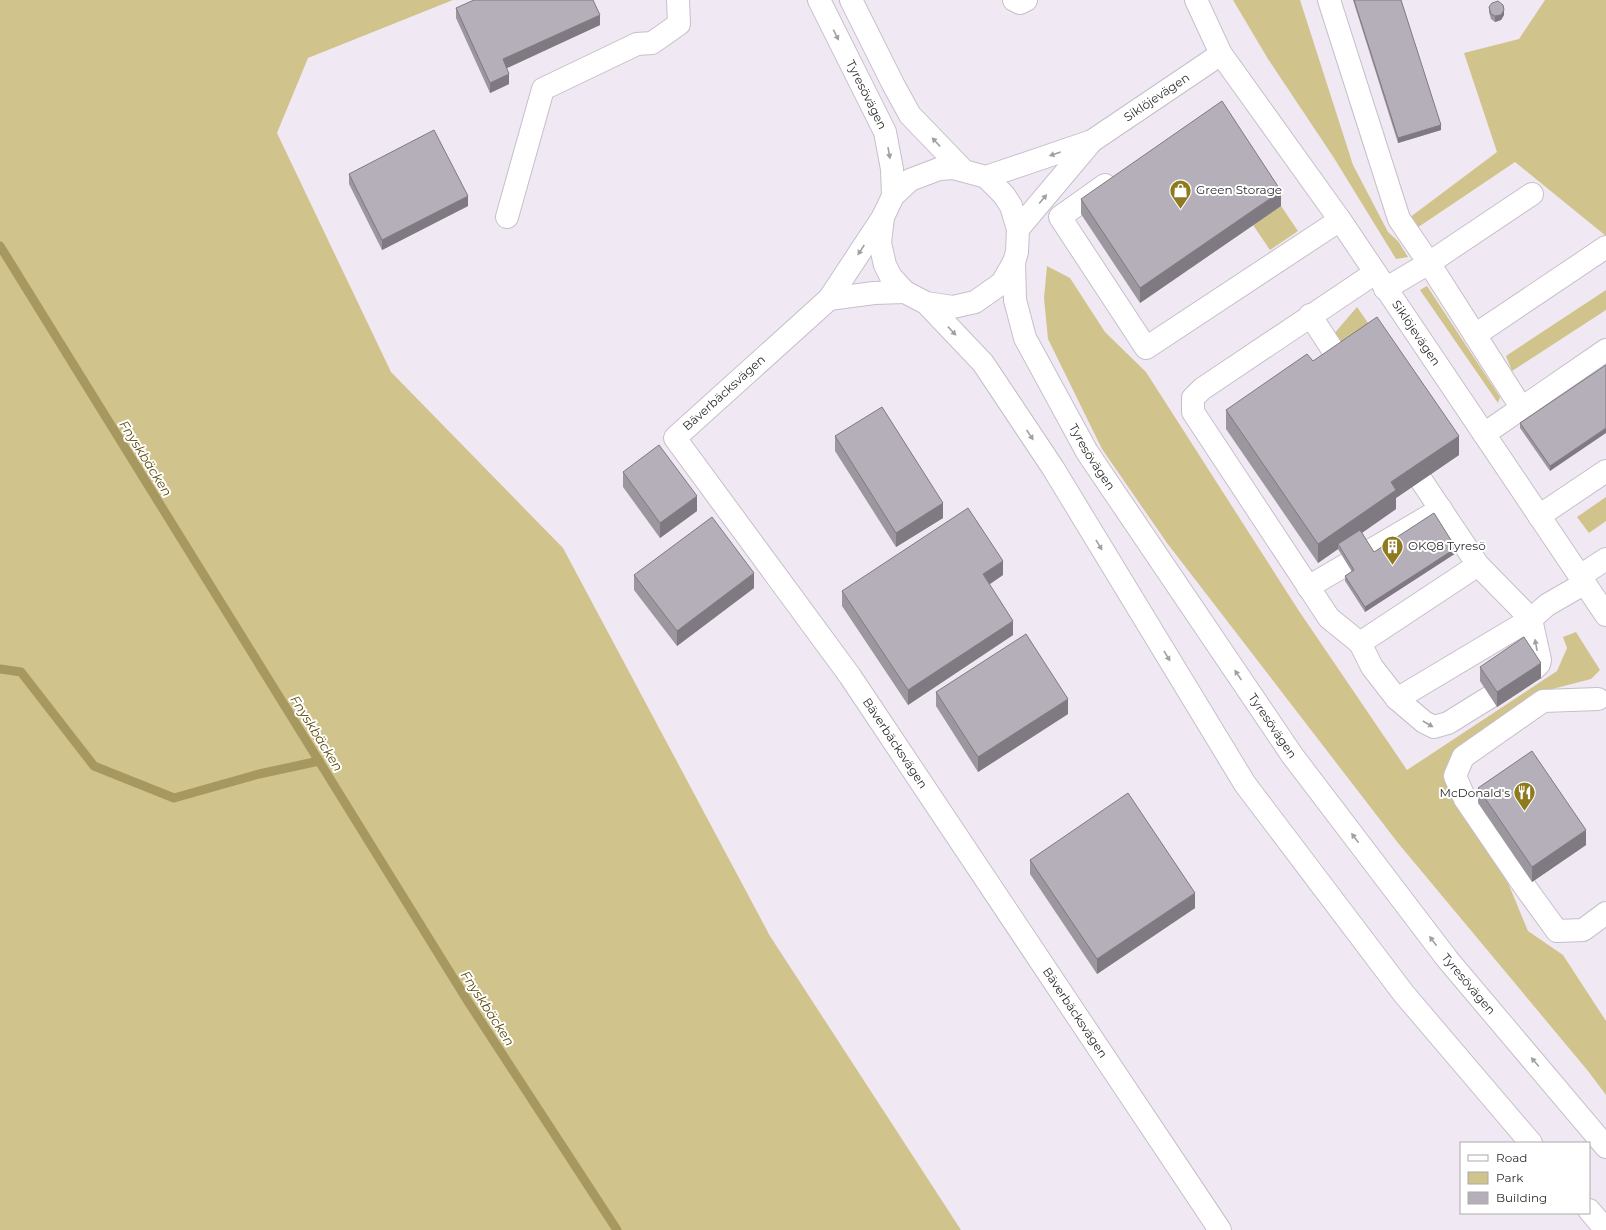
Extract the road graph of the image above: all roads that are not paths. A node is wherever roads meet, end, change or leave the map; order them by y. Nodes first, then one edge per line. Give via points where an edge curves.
1 (678, 0) edge
2 (819, 0) edge
3 (851, 0) edge
4 (1014, 0) edge
5 (1026, 0) edge
6 (1196, 0) edge
7 (1329, 0) edge
8 (1221, 54) junction
9 (1092, 141) junction
10 (963, 170) junction
11 (1123, 173) edge
12 (986, 177) junction
13 (1532, 194) dead end
14 (893, 196) junction
15 (507, 217) dead end
16 (883, 217) junction
17 (1340, 220) junction
18 (1018, 229) junction
19 (1606, 248) edge
20 (1014, 262) junction
21 (1429, 263) junction
22 (1380, 281) junction
23 (905, 292) junction
24 (829, 299) junction
25 (926, 303) junction
26 (1310, 315) junction
27 (1475, 335) junction
28 (1606, 350) edge
29 (1340, 361) edge
30 (1521, 407) junction
31 (1484, 434) junction
32 (1606, 470) edge
33 (1422, 480) edge
34 (1441, 509) junction
35 (1539, 516) junction
36 (1606, 559) edge
37 (1478, 565) junction
38 (1582, 580) junction
39 (1308, 587) junction
40 (1606, 615) edge
41 (1531, 619) junction
42 (1360, 643) junction
43 (1535, 668) edge
44 (1490, 697) edge
45 (1398, 699) junction
46 (1603, 701) edge
47 (1606, 913) edge
48 (1560, 1092) junction
49 (1606, 1130) edge
50 (1530, 1142) edge
51 (1606, 1148) edge
52 (1590, 1211) edge
53 (1220, 1230) edge
54 (1606, 1230) edge

1 - 15 main road via 679,24 652,43 637,44 543,89
2 -> 14 main road, Tyresövägen via 885,132 892,169
10 -> 3 main road, Tyresövägen via 910,115
4 - 5 main road via 1020,4
6 - 8 main road, Siklöjevägen
7 - 21 main road via 1399,219
8 - 9 main road, Siklöjevägen
8 - 17 main road, Siklöjevägen
9 -> 12 main road, Siklöjevägen
18 -> 9 main road, Siklöjevägen
10 - 12 main road, Tyresövägen
10 - 14 main road, Tyresövägen via 939,169 910,180
11 - 17 main road via 1060,216 1146,348
12 - 18 main road, Tyresövägen via 1011,206
13 - 21 main road
14 - 16 main road, Tyresövägen
16 - 23 main road, Tyresövägen via 880,243 885,265 891,277
16 -> 24 main road, Bäverbäcksvägen
17 - 22 main road, Siklöjevägen
18 - 20 main road, Tyresövägen
19 - 27 main road
20 - 25 main road, Tyresövägen via 1002,283 975,302 953,307
48 -> 20 main road, Tyresövägen via 1448,960 1292,755 1087,452 1025,338 1015,300
21 - 22 main road
21 - 27 main road
22 - 26 main road
22 - 31 main road, Siklöjevägen
23 - 24 main road
23 - 25 main road, Tyresövägen
24 - 53 main road, Bäverbäcksvägen via 674,438 850,676
25 -> 50 main road, Tyresövägen via 982,363 1053,468 1245,784 1404,994
26 - 29 main road
26 - 39 main road via 1202,389 1193,398 1192,412
27 - 30 main road
28 - 30 main road
30 - 31 main road
31 - 35 main road, Siklöjevägen
32 - 35 main road
33 - 34 main road
34 - 37 main road
34 - 39 main road
35 - 38 main road, Siklöjevägen
36 - 38 main road
37 - 41 main road
37 - 42 main road
38 - 40 main road, Siklöjevägen
38 - 41 main road
39 - 42 main road via 1329,618
43 -> 41 main road via 1540,660
41 - 45 main road
42 - 45 main road via 1372,667
45 -> 44 main road via 1424,722 1434,727 1448,723
46 - 47 main road via 1544,701 1463,757 1455,776 1465,799 1557,931 1583,930
48 - 49 main road
48 - 51 main road, Tyresövägen
52 - 54 main road

